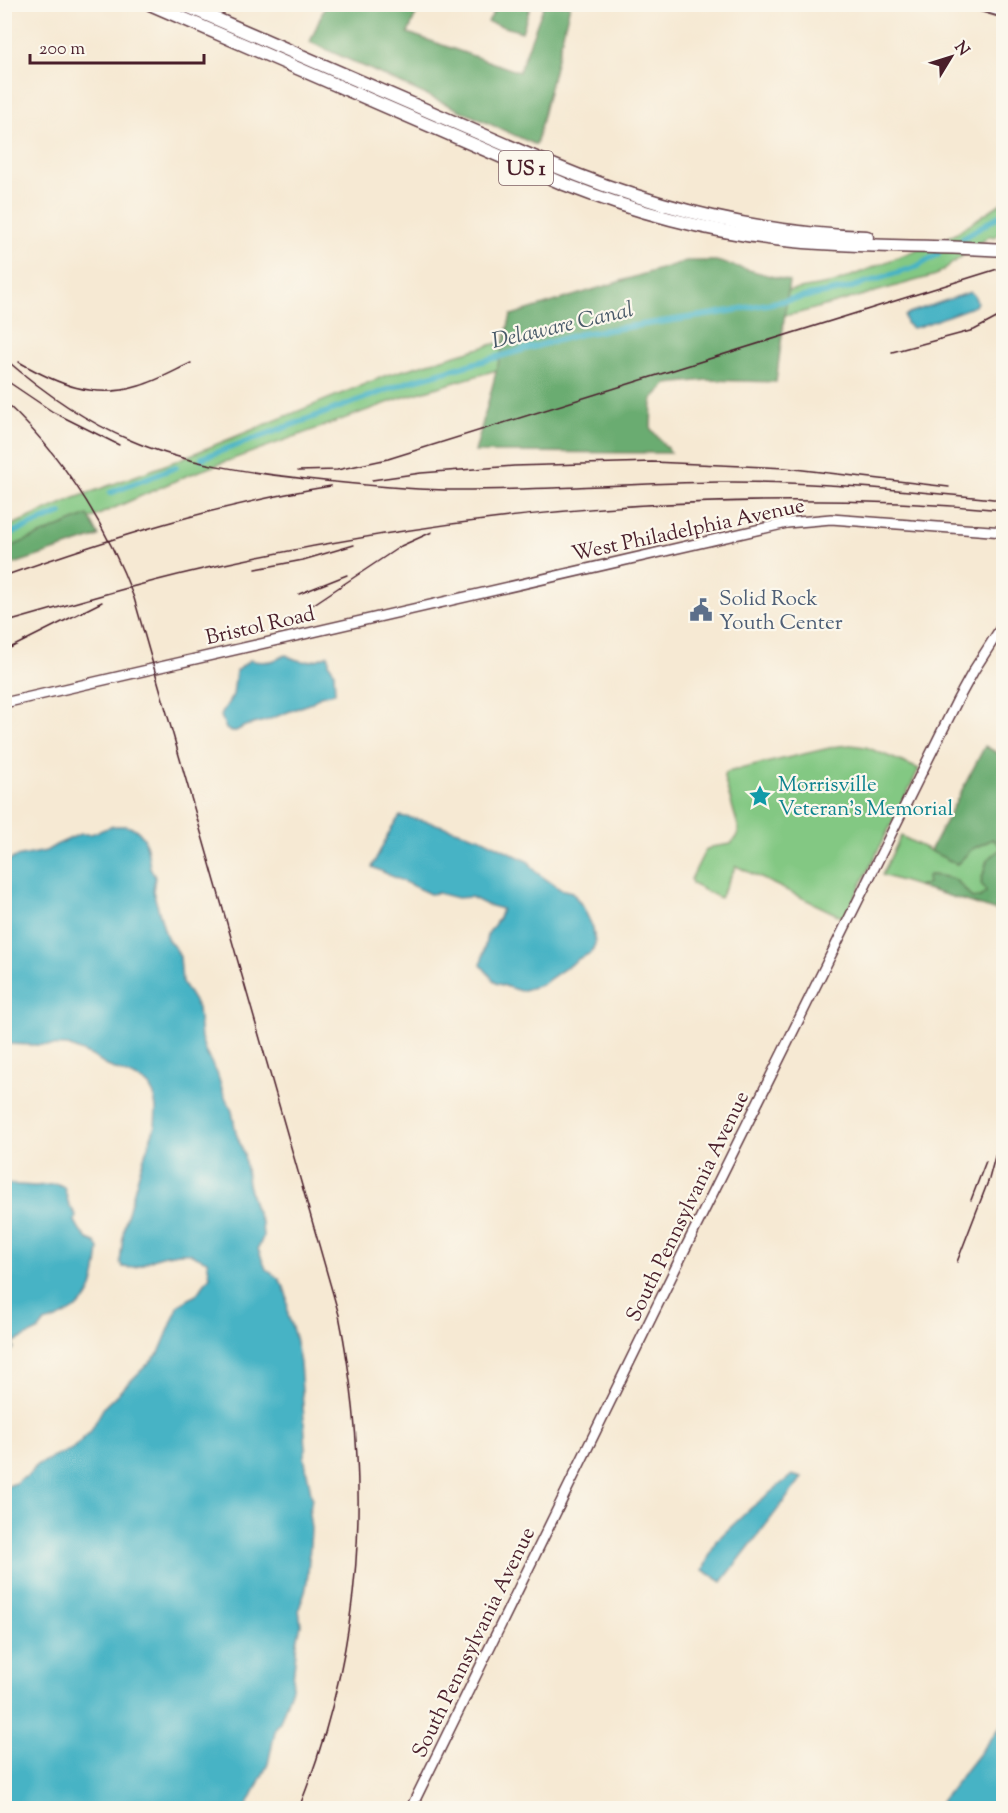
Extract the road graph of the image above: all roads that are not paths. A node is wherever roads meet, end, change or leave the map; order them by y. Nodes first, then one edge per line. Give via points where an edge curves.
1 (150, 4) edge
2 (182, 4) edge
3 (977, 4) edge
4 (1004, 12) edge
5 (1004, 242) edge
6 (925, 243) junction
7 (1004, 250) edge
8 (1004, 532) edge
9 (525, 583) joint
10 (1004, 623) edge
11 (4, 703) edge
12 (411, 1809) edge

1 - 6 highway, US 1 via 545,176 614,202 686,223 770,239 833,244
2 - 6 highway, US 1 via 559,168 628,194 699,214 772,227
3 - 4 main road
5 - 6 highway, US 1
6 - 7 highway, US 1
8 - 9 main road, West Philadelphia Avenue via 802,520
9 - 11 main road, Bristol Road
10 - 12 main road, South Pennsylvania Avenue via 957,701

